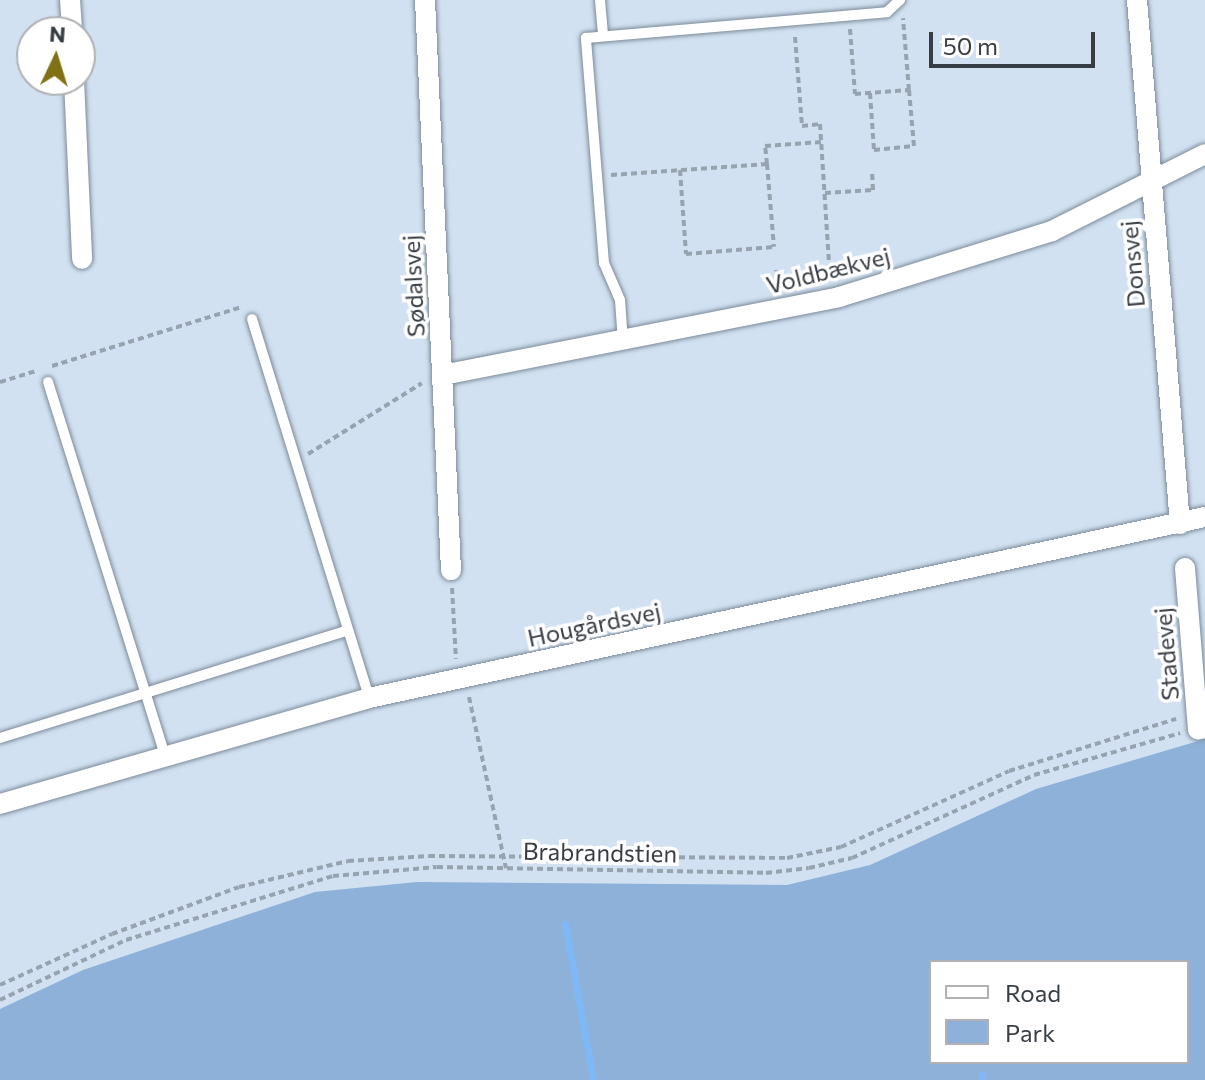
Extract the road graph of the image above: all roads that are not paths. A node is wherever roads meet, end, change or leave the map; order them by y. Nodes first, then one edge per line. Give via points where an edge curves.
1 (425, 0) edge
2 (600, 0) edge
3 (900, 0) edge
4 (1137, 0) edge
5 (603, 36) junction
6 (75, 96) edge
7 (1205, 154) edge
8 (1152, 185) junction
9 (82, 259) dead end
10 (252, 319) road end
11 (623, 344) junction
12 (443, 375) junction
13 (48, 382) dead end
14 (1205, 517) edge
15 (1180, 524) junction
16 (1185, 568) dead end
17 (451, 570) road end
18 (348, 630) junction
19 (145, 693) junction
20 (369, 698) junction
21 (1200, 723) edge
22 (0, 738) edge
23 (165, 755) junction
24 (0, 804) edge

1 - 12 street, Sødalsvej
2 - 5 lane
3 - 5 lane via 887,12
4 - 8 street, Donsvej
5 - 11 lane via 586,38 604,263 620,300
6 - 9 street
7 - 8 street, Voldbækvej
8 - 11 street, Voldbækvej via 1052,231 975,257 839,297
8 - 15 street, Donsvej
10 - 18 lane
11 - 12 street, Voldbækvej
12 - 17 street, Sødalsvej
13 - 19 lane
14 - 15 street, Hougårdsvej
15 - 20 street, Hougårdsvej
16 - 21 street, Stadevej
18 - 19 lane
18 - 20 lane
19 - 22 lane
19 - 23 lane
20 - 23 street, Hougårdsvej
23 - 24 street, Hougårdsvej

